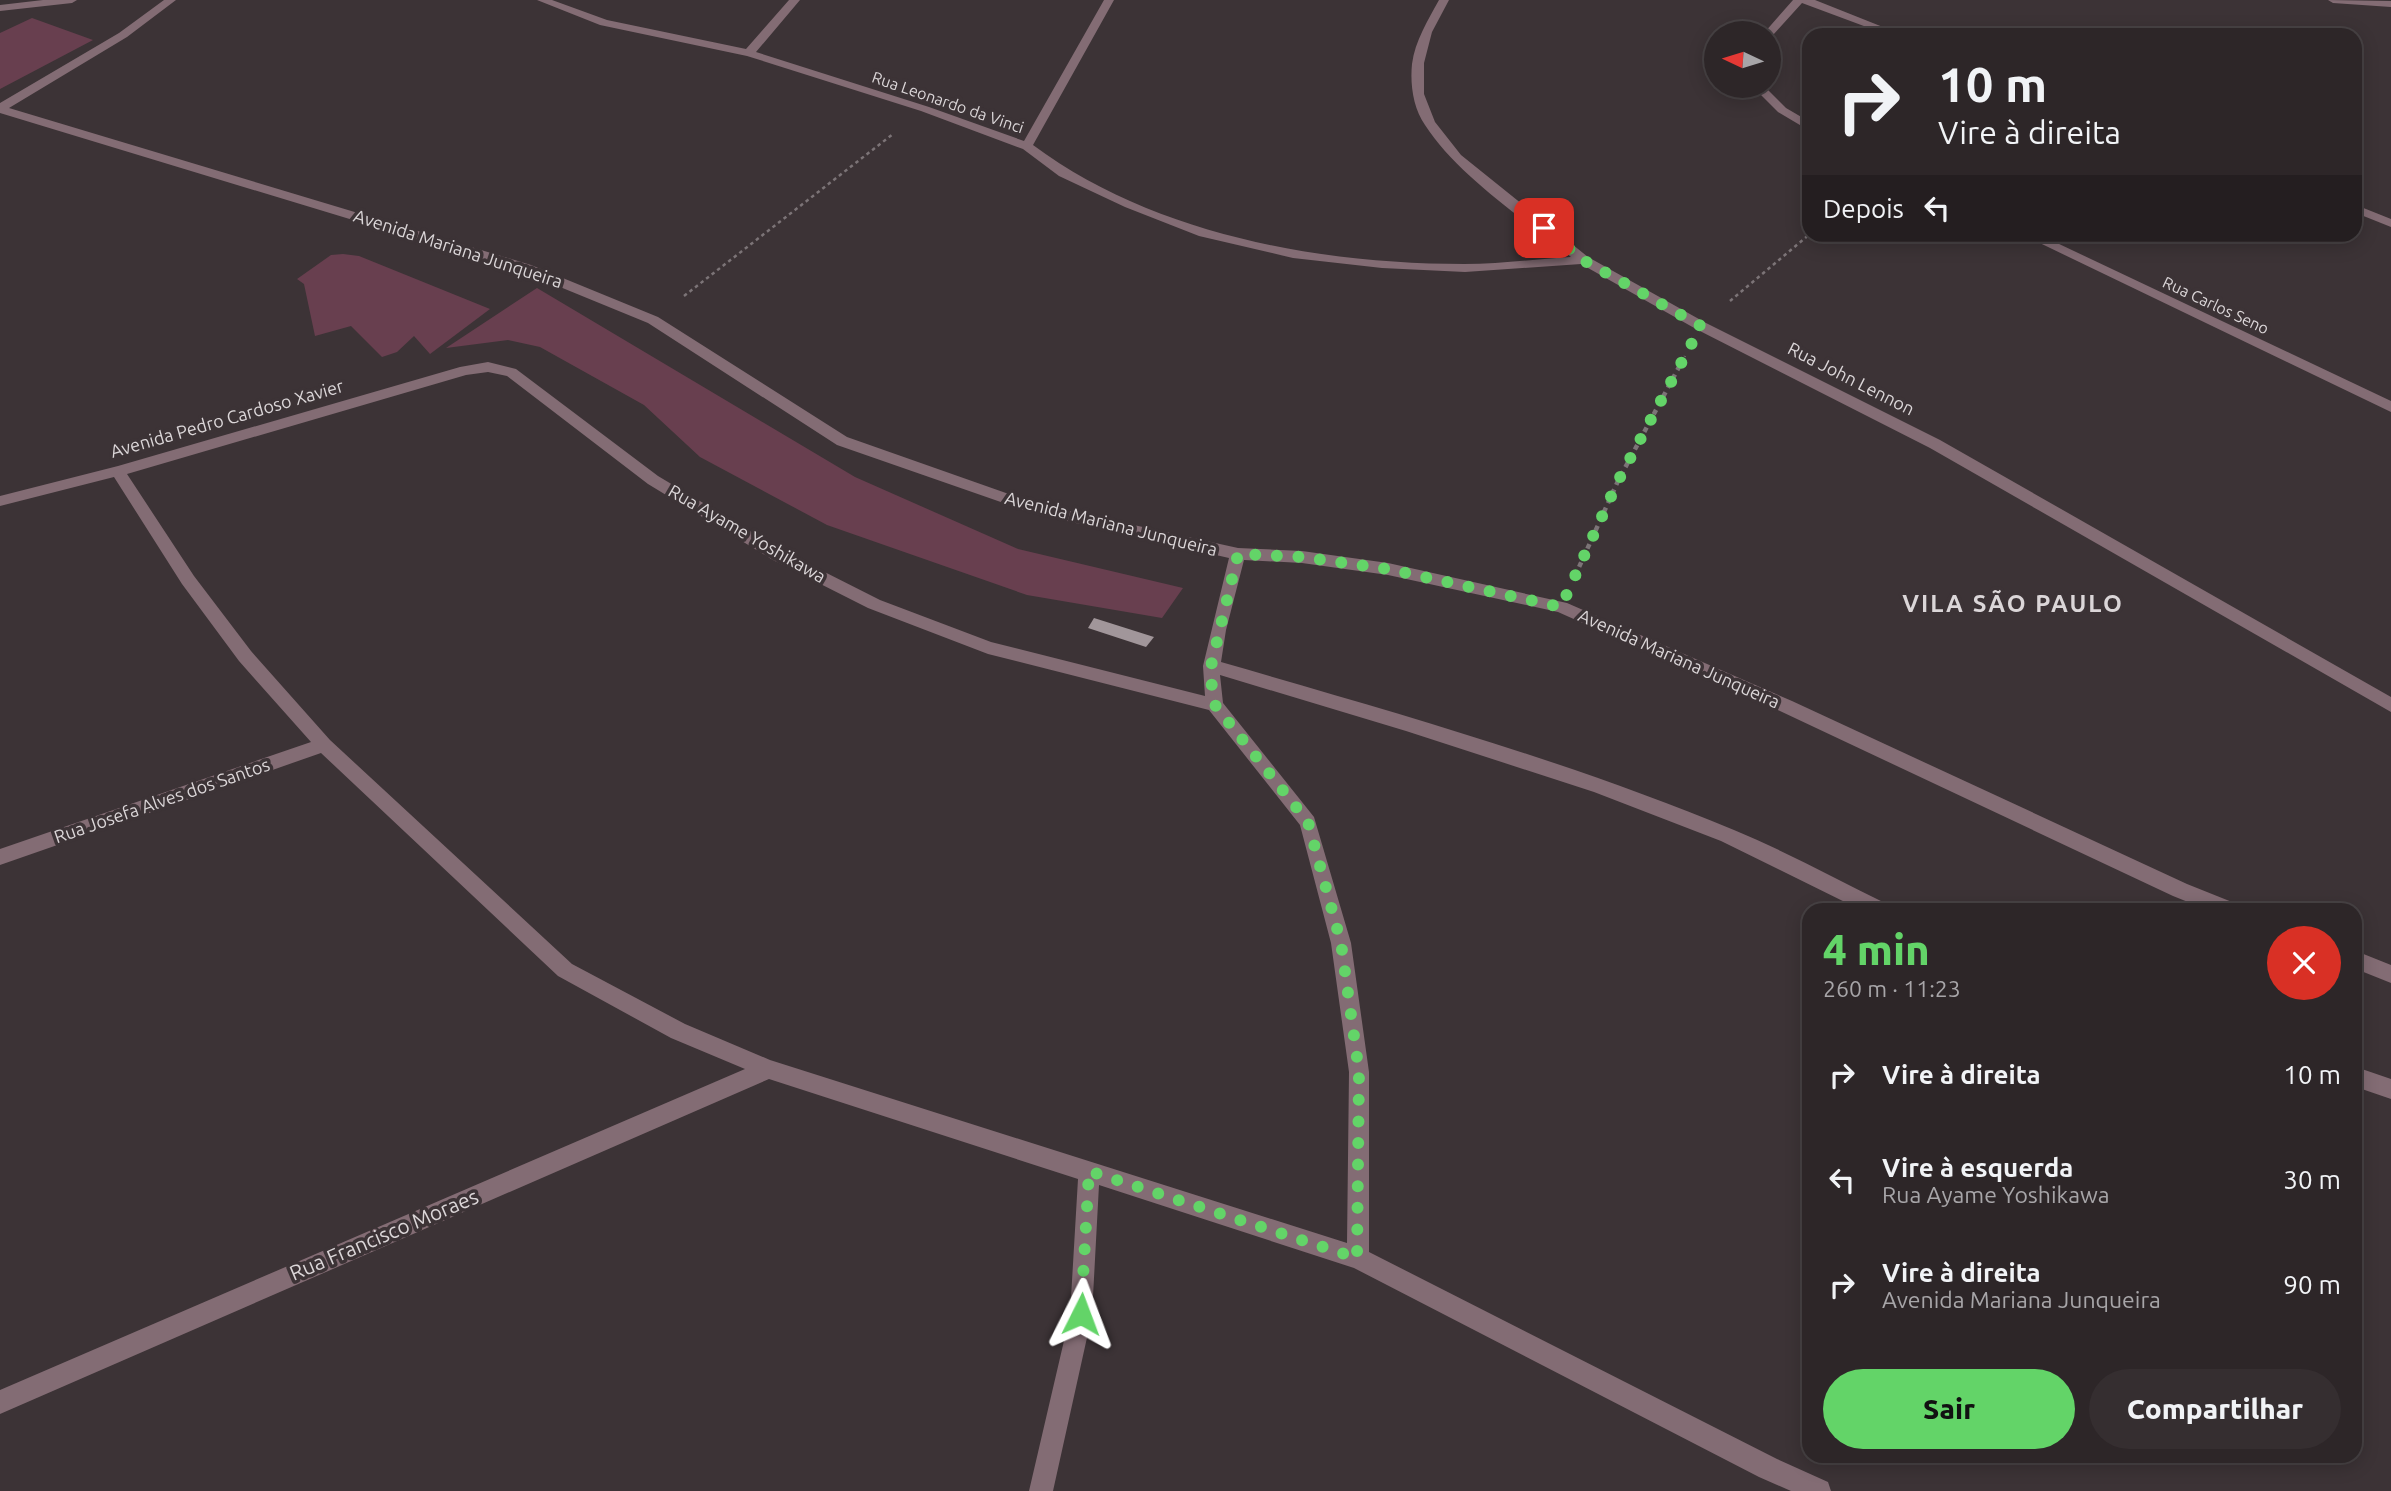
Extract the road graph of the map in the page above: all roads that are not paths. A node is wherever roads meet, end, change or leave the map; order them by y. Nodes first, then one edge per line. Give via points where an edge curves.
1 (72, 0) edge
2 (172, 0) edge
3 (542, 0) edge
4 (795, 0) edge
5 (1110, 0) edge
6 (1444, 0) edge
7 (1799, 0) edge
8 (1805, 0) edge
9 (2333, 0) edge
10 (2391, 4) edge
11 (0, 8) edge
12 (1780, 21) edge
13 (1879, 28) edge
14 (749, 53) junction
15 (1770, 98) edge
16 (0, 108) edge
17 (1802, 123) edge
18 (1027, 146) junction
19 (2362, 211) edge
20 (2391, 223) edge
21 (2044, 242) edge
22 (1583, 260) junction
23 (464, 370) joint
24 (2391, 407) edge
25 (118, 471) junction
26 (0, 501) edge
27 (1238, 554) junction
28 (1211, 666) junction
29 (1215, 705) junction
30 (2391, 705) edge
31 (324, 745) junction
32 (0, 857) edge
33 (1866, 903) edge
34 (2212, 903) edge
35 (2362, 962) edge
36 (2391, 974) edge
37 (769, 1069) junction
38 (2362, 1079) edge
39 (2391, 1089) edge
40 (1089, 1171) junction
41 (1357, 1258) junction
42 (0, 1402) edge
43 (1041, 1491) edge
44 (1819, 1491) edge

1 - 11 street
2 - 16 street, Avenida Mariana Junqueira via 123,35
3 - 14 street, Rua Leonardo da Vinci via 604,23
4 - 14 street
5 - 18 street
6 - 22 street, Rua John Lennon via 1427,32 1418,63 1418,94 1429,123 1457,158
7 - 12 street
8 - 13 street
9 - 10 street
14 - 18 street, Rua Leonardo da Vinci
15 - 17 street
16 - 27 street, Avenida Mariana Junqueira via 502,260 653,320 842,441 1032,508
18 - 22 street, Rua Leonardo da Vinci via 1063,173 1129,204 1204,233 1293,254 1465,268
19 - 20 street
21 - 24 street, Rua Carlos Seno
22 - 30 street, Rua John Lennon via 1701,326 1935,444
23 - 25 street, Avenida Pedro Cardoso Xavier
23 - 29 street, Rua Ayame Yoshikawa via 488,367 511,372 653,480 779,556 874,604 988,648
25 - 26 street, Avenida Pedro Cardoso Xavier
25 - 31 street via 229,635
27 - 28 street
27 - 34 street, Avenida Mariana Junqueira via 1388,569 1561,607
28 - 29 street
28 - 33 street via 1571,775 1730,836
29 - 41 street via 1308,822 1341,943 1359,1072
31 - 32 street, Rua Josefa Alves dos Santos
31 - 37 street via 565,970 678,1031
35 - 36 street
37 - 40 street
37 - 42 street, Rua Francisco Moraes
38 - 39 street
40 - 41 street
40 - 43 street via 1081,1314
41 - 44 street

